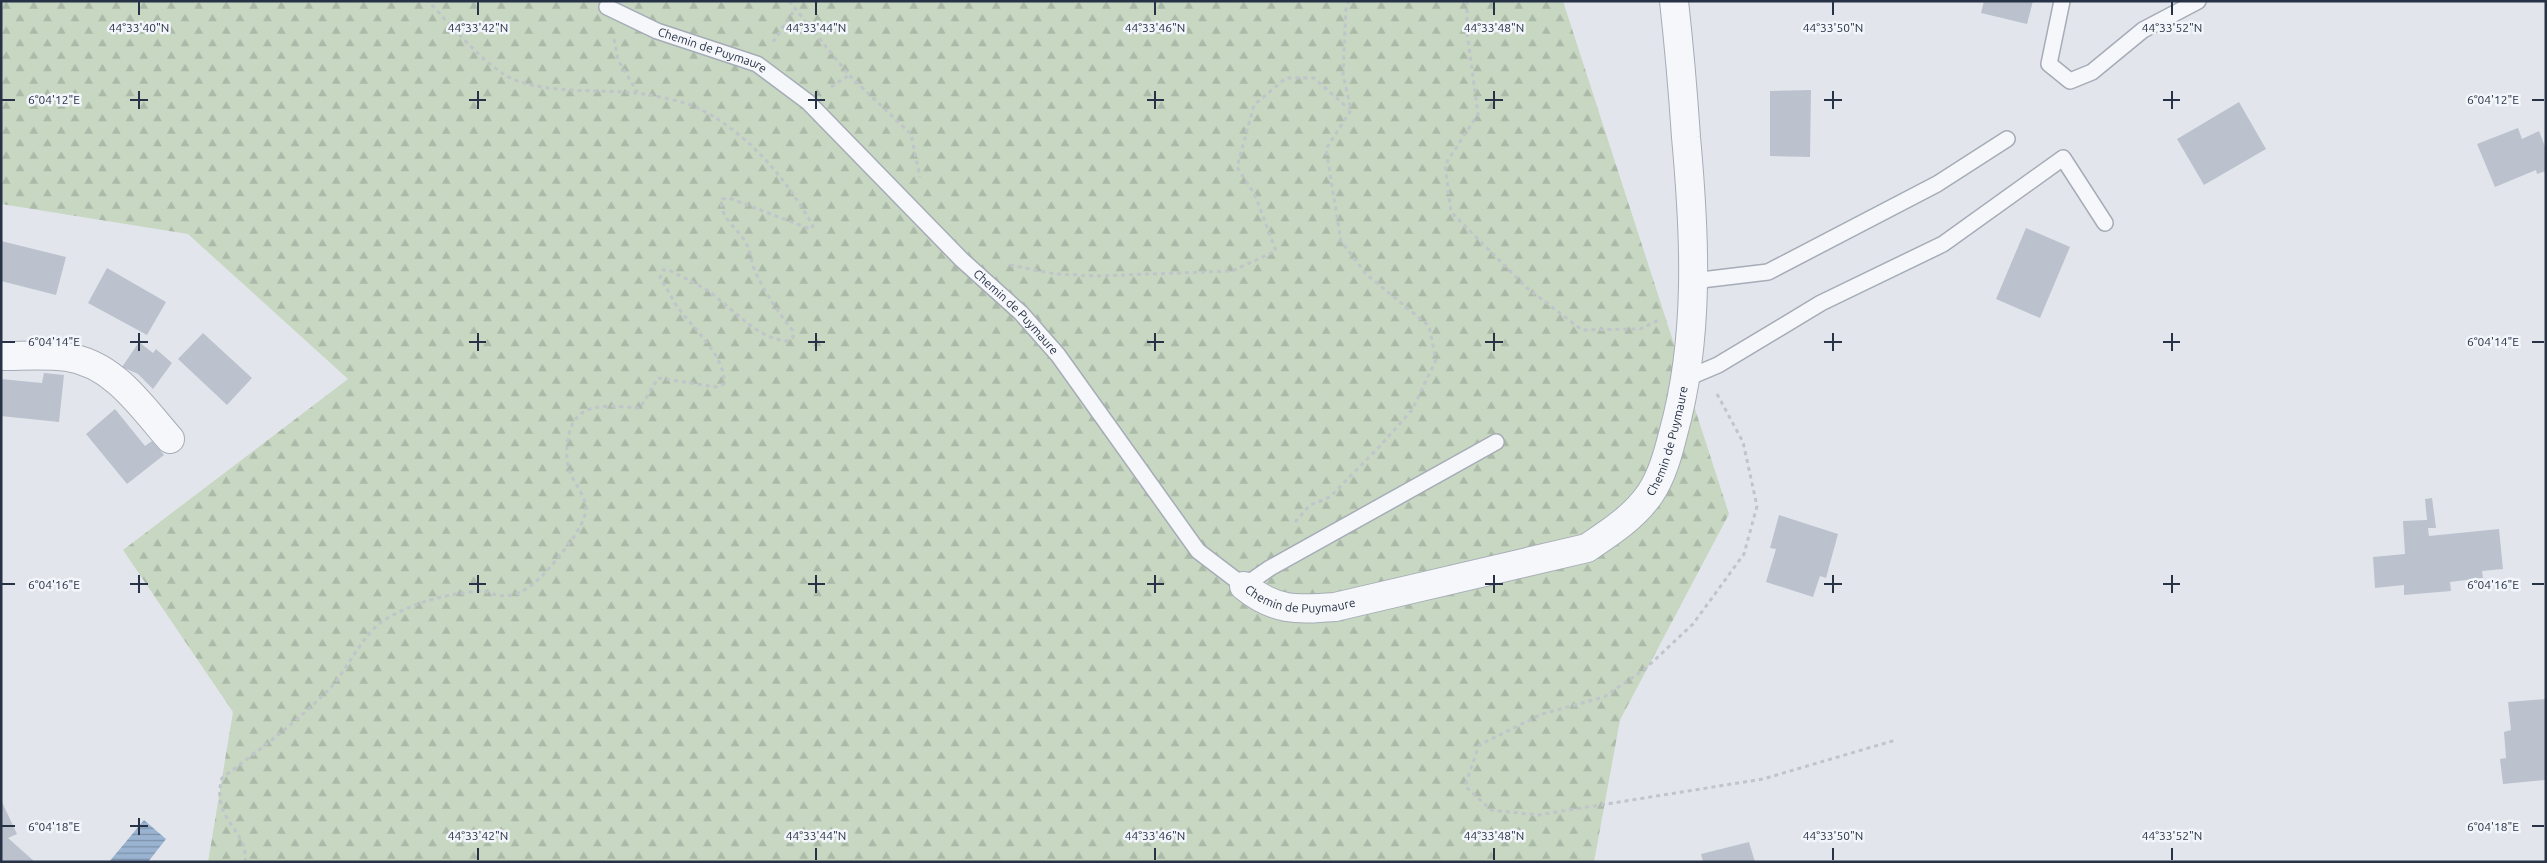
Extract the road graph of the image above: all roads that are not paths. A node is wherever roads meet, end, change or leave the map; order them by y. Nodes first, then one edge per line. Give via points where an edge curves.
1 (1674, 1) edge
2 (2062, 1) edge
3 (2198, 1) edge
4 (607, 7) road end
5 (2007, 140) dead end
6 (2105, 223) dead end
7 (1693, 294) junction
8 (1, 356) edge
9 (1685, 379) junction
10 (170, 440) dead end
11 (1496, 442) dead end
12 (1244, 586) junction

1 - 7 street, Chemin de Puymaure via 1692,205
2 - 3 lane via 2049,64 2070,81 2092,72 2143,30
4 - 12 lane, Chemin de Puymaure via 656,31 757,64 808,102 962,260 1021,313 1058,355 1198,551
5 - 7 lane via 1937,184 1768,272
6 - 9 lane via 2063,158 1943,244 1821,303 1718,365
7 - 9 street, Chemin de Puymaure
8 - 10 street via 67,357 94,365 116,378
9 - 12 street, Chemin de Puymaure via 1666,459 1651,493 1621,524 1587,548 1335,607 1282,608 1261,600
11 - 12 lane via 1270,568

